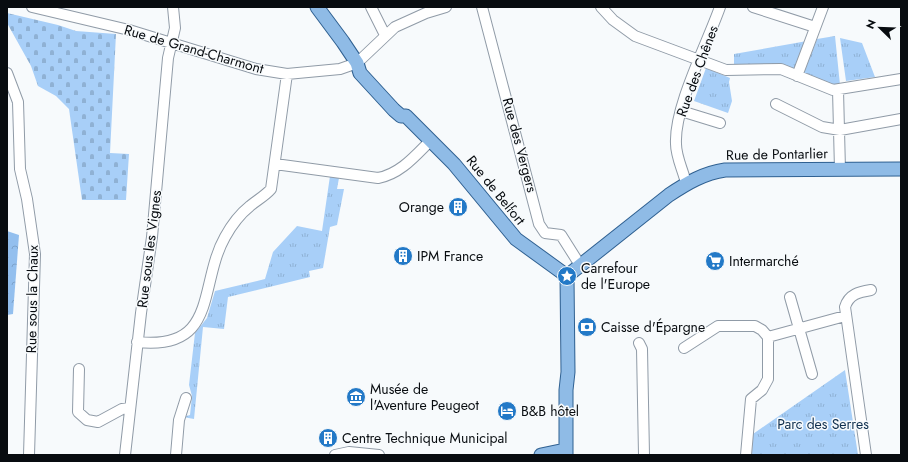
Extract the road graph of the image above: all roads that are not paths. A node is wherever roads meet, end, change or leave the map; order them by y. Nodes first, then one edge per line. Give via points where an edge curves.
1 (32, 7) edge
2 (173, 7) edge
3 (317, 7) edge
4 (371, 7) edge
5 (446, 7) edge
6 (482, 7) edge
7 (601, 7) edge
8 (720, 7) edge
9 (753, 7) edge
10 (823, 7) edge
11 (815, 27) junction
12 (385, 35) junction
13 (173, 42) junction
14 (700, 59) junction
15 (357, 63) junction
16 (7, 74) edge
17 (287, 74) junction
18 (797, 76) junction
19 (901, 79) edge
20 (838, 90) junction
21 (776, 104) dead end
22 (681, 110) junction
23 (901, 118) edge
24 (720, 123) dead end
25 (840, 130) junction
26 (430, 141) junction
27 (275, 164) junction
28 (901, 169) edge
29 (840, 170) junction
30 (686, 183) junction
31 (580, 265) junction
32 (567, 276) junction
33 (871, 290) dead end
34 (790, 297) dead end
35 (846, 316) junction
36 (800, 329) junction
37 (768, 338) junction
38 (137, 342) junction
39 (638, 343) dead end
40 (684, 348) dead end
41 (79, 369) dead end
42 (812, 374) dead end
43 (186, 398) dead end
44 (130, 408) junction
45 (566, 452) edge
46 (29, 455) edge
47 (125, 455) edge
48 (176, 455) edge
49 (335, 455) edge
50 (379, 455) edge
51 (541, 455) edge
52 (644, 455) edge
53 (746, 455) edge
54 (866, 455) edge

1 - 13 street, Rue de Grand-Charmont via 93,20
2 - 13 street, Rue sous les Vignes
3 - 15 main road
4 - 12 street
5 - 12 street via 402,23
6 - 31 street, Rue des Vergers via 539,224 545,233 561,234
7 - 14 street via 613,20 635,36
8 - 14 street, Rue des Chênes
9 - 11 street
10 - 11 street
11 - 18 street
12 - 15 street
13 - 17 street, Rue de Grand-Charmont via 256,69
13 - 38 street, Rue sous les Vignes via 168,58 152,237
14 - 18 street via 726,70 782,69
14 - 22 street, Rue des Chênes
15 - 17 street, Rue de Grand-Charmont via 340,69
15 - 26 main road, Rue de Belfort via 365,66
16 - 46 street, Rue sous la Chaux via 18,102 20,169 35,254
17 - 27 street
18 - 20 street via 830,90
19 - 20 street
20 - 25 street
21 - 25 street via 822,127
22 - 24 street
22 - 30 street, Rue des Chênes via 676,143
23 - 25 street
25 - 29 street
26 - 27 street via 397,171 378,178
26 - 32 main road, Rue de Belfort via 454,164 516,239
27 - 38 street via 271,189 249,206 223,239 205,305 194,326 185,335 170,341
28 - 29 main road, Rue de Pontarlier
29 - 30 main road, Rue de Pontarlier via 725,170
30 - 31 main road, Rue de Pontarlier
31 - 32 main road, Rue de Pontarlier
32 - 45 main road
33 - 35 street via 850,296 845,307
34 - 36 street
35 - 36 street
35 - 54 street
36 - 37 street
36 - 42 street
37 - 40 street via 755,326 718,326
37 - 53 street via 768,379 762,390 751,399
38 - 44 street, Rue sous les Vignes
39 - 52 street via 642,349
41 - 44 street via 78,412 87,420 98,422 122,409
43 - 48 street via 179,420
44 - 47 street, Rue sous les Vignes
45 - 51 main road
49 - 50 street via 349,452

